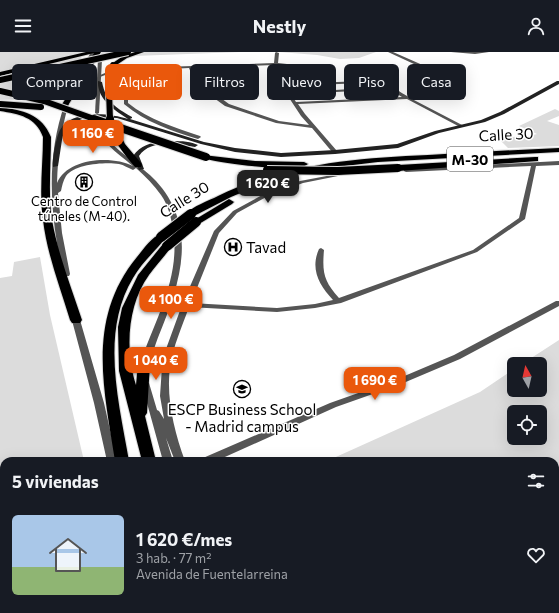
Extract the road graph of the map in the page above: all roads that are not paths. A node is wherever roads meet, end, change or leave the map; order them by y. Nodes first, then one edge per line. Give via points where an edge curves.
1 (93, 52) edge
2 (98, 52) tunnel mouth
3 (128, 52) edge
4 (141, 52) edge
5 (390, 52) edge
6 (453, 52) edge
7 (487, 52) edge
8 (277, 53) edge
9 (405, 54) dead end
10 (399, 56) junction
11 (100, 60) tunnel mouth
12 (278, 64) edge
13 (418, 64) edge
14 (100, 66) junction
15 (105, 68) edge
16 (0, 74) edge
17 (105, 74) edge
18 (100, 76) junction
19 (0, 80) edge
20 (100, 82) junction
21 (559, 82) edge
22 (559, 87) edge
23 (352, 90) joint
24 (0, 91) edge
25 (126, 100) edge
26 (220, 100) edge
27 (294, 100) edge
28 (358, 100) edge
29 (414, 100) edge
30 (296, 103) junction
31 (0, 104) edge
32 (65, 106) junction
33 (0, 108) edge
34 (462, 126) junction
35 (313, 128) junction
36 (174, 134) junction
37 (198, 137) dead end
38 (559, 150) edge
39 (335, 152) junction
40 (559, 155) edge
41 (203, 158) junction
42 (559, 158) edge
43 (363, 160) junction
44 (559, 163) edge
45 (534, 164) junction
46 (54, 166) junction
47 (139, 167) junction
48 (151, 181) junction
49 (56, 200) junction
50 (193, 218) junction
51 (164, 242) junction
52 (321, 250) dead end
53 (338, 301) junction
54 (559, 304) edge
55 (186, 305) junction
56 (76, 320) junction
57 (144, 364) junction
58 (150, 402) junction
59 (139, 420) junction
60 (174, 444) junction
61 (111, 457) edge
62 (121, 457) edge
63 (148, 457) edge
64 (167, 457) edge
65 (179, 457) edge
66 (215, 457) edge

1 - 16 highway
1 - 32 street
2 - 32 highway
3 - 19 highway, bridge
4 - 47 highway, bridge via 125,57 113,65 110,74 110,122 116,139
5 - 10 street
6 - 7 street
8 - 12 street
9 - 10 street
10 - 13 street
11 - 14 street
14 - 15 street
14 - 18 street
17 - 18 street
18 - 20 street
20 - 36 main road via 105,99 119,111
20 - 47 street via 97,116 100,130 109,144
21 - 34 main road via 502,113
22 - 47 main road via 495,120 410,147 307,158 274,158 233,154 173,143 146,147 137,153
23 - 23 street via 318,92 312,84 363,82 367,83 370,89
24 - 41 highway, bridge via 44,101
25 - 37 street via 135,112 148,119
26 - 35 street via 227,105 278,122
27 - 30 street
28 - 30 street
29 - 34 street
30 - 35 street
31 - 41 highway, bridge via 40,107 70,114
32 - 46 street via 57,133
33 - 56 highway via 20,112 37,120 45,129 48,225
34 - 39 main road via 398,146
35 - 39 street
36 - 39 main road via 218,147 252,153 286,155
36 - 46 main road via 117,117 84,117 68,123 63,128
38 - 43 highway, Calle 30 / M-30
40 - 50 highway, Calle 30 / M-30 via 381,164 328,171 266,186
41 - 42 highway, bridge via 244,168 331,171
41 - 43 highway via 274,165
43 - 50 highway, Calle 30 / M-30 via 293,172 256,183 219,198
44 - 45 street
45 - 53 street via 522,219 476,250
45 - 55 street via 344,173 302,182 266,195 235,212 216,232
46 - 49 street
47 - 48 street
48 - 49 street via 129,165 118,162 92,163 66,173 61,180
48 - 57 street via 164,195 170,208 178,242 178,259 172,288 149,344
49 - 56 street via 64,266
50 - 51 highway, Calle 30 / M-30, bridge
51 - 59 highway, Calle 30 / M-30 via 143,275 128,308 124,327 125,371
51 - 62 highway, Calle 30 / M-30 via 142,257 120,292 109,329 109,373
52 - 53 street via 319,277
53 - 55 street via 278,310
54 - 66 street via 457,357 398,382 333,405
55 - 60 street via 166,367 164,396
56 - 61 street
57 - 58 street
57 - 59 highway
58 - 60 street
58 - 64 street
59 - 63 highway, Calle 30 / M-30
60 - 65 street

